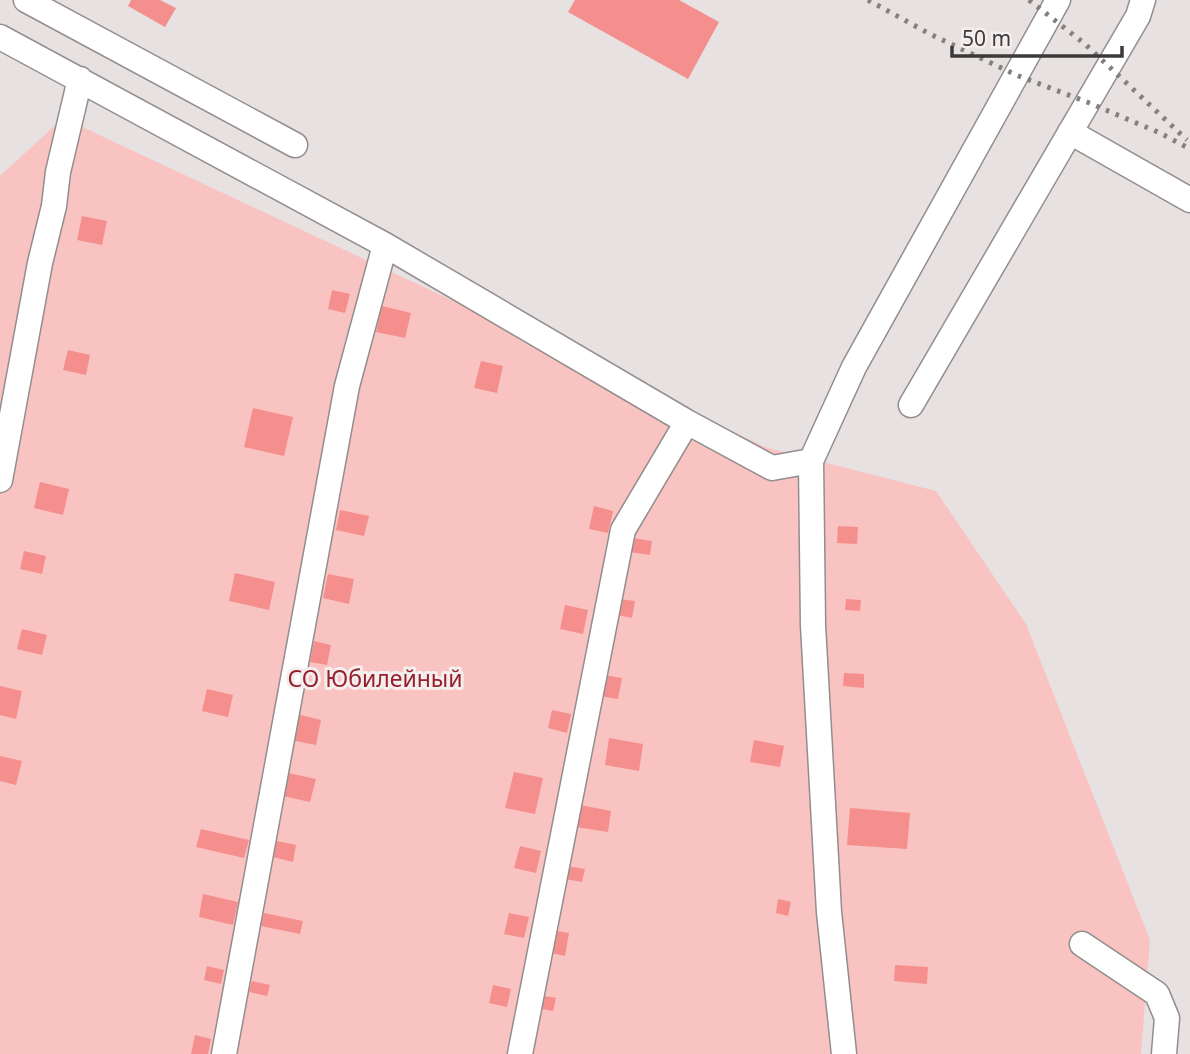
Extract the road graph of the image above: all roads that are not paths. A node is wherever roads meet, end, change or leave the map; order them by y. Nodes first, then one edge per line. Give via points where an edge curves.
1 (26, 0) edge
2 (1058, 0) edge
3 (1143, 0) edge
4 (0, 37) edge
5 (80, 79) junction
6 (1070, 132) junction
7 (295, 145) dead end
8 (1190, 200) edge
9 (385, 245) junction
10 (911, 405) dead end
11 (687, 422) junction
12 (811, 461) junction
13 (0, 480) edge
14 (1082, 944) dead end
15 (224, 1054) edge
16 (520, 1054) edge
17 (844, 1054) edge
18 (1164, 1054) edge

1 - 7 lane
2 - 12 lane via 854,367
3 - 6 lane
4 - 5 lane
5 - 9 lane
5 - 13 lane
6 - 8 lane
6 - 10 lane
9 - 11 lane
9 - 15 lane via 347,386
11 - 12 lane via 772,468
11 - 16 lane via 623,530
12 - 17 lane via 813,625 829,912
14 - 18 lane via 1157,994 1167,1018

